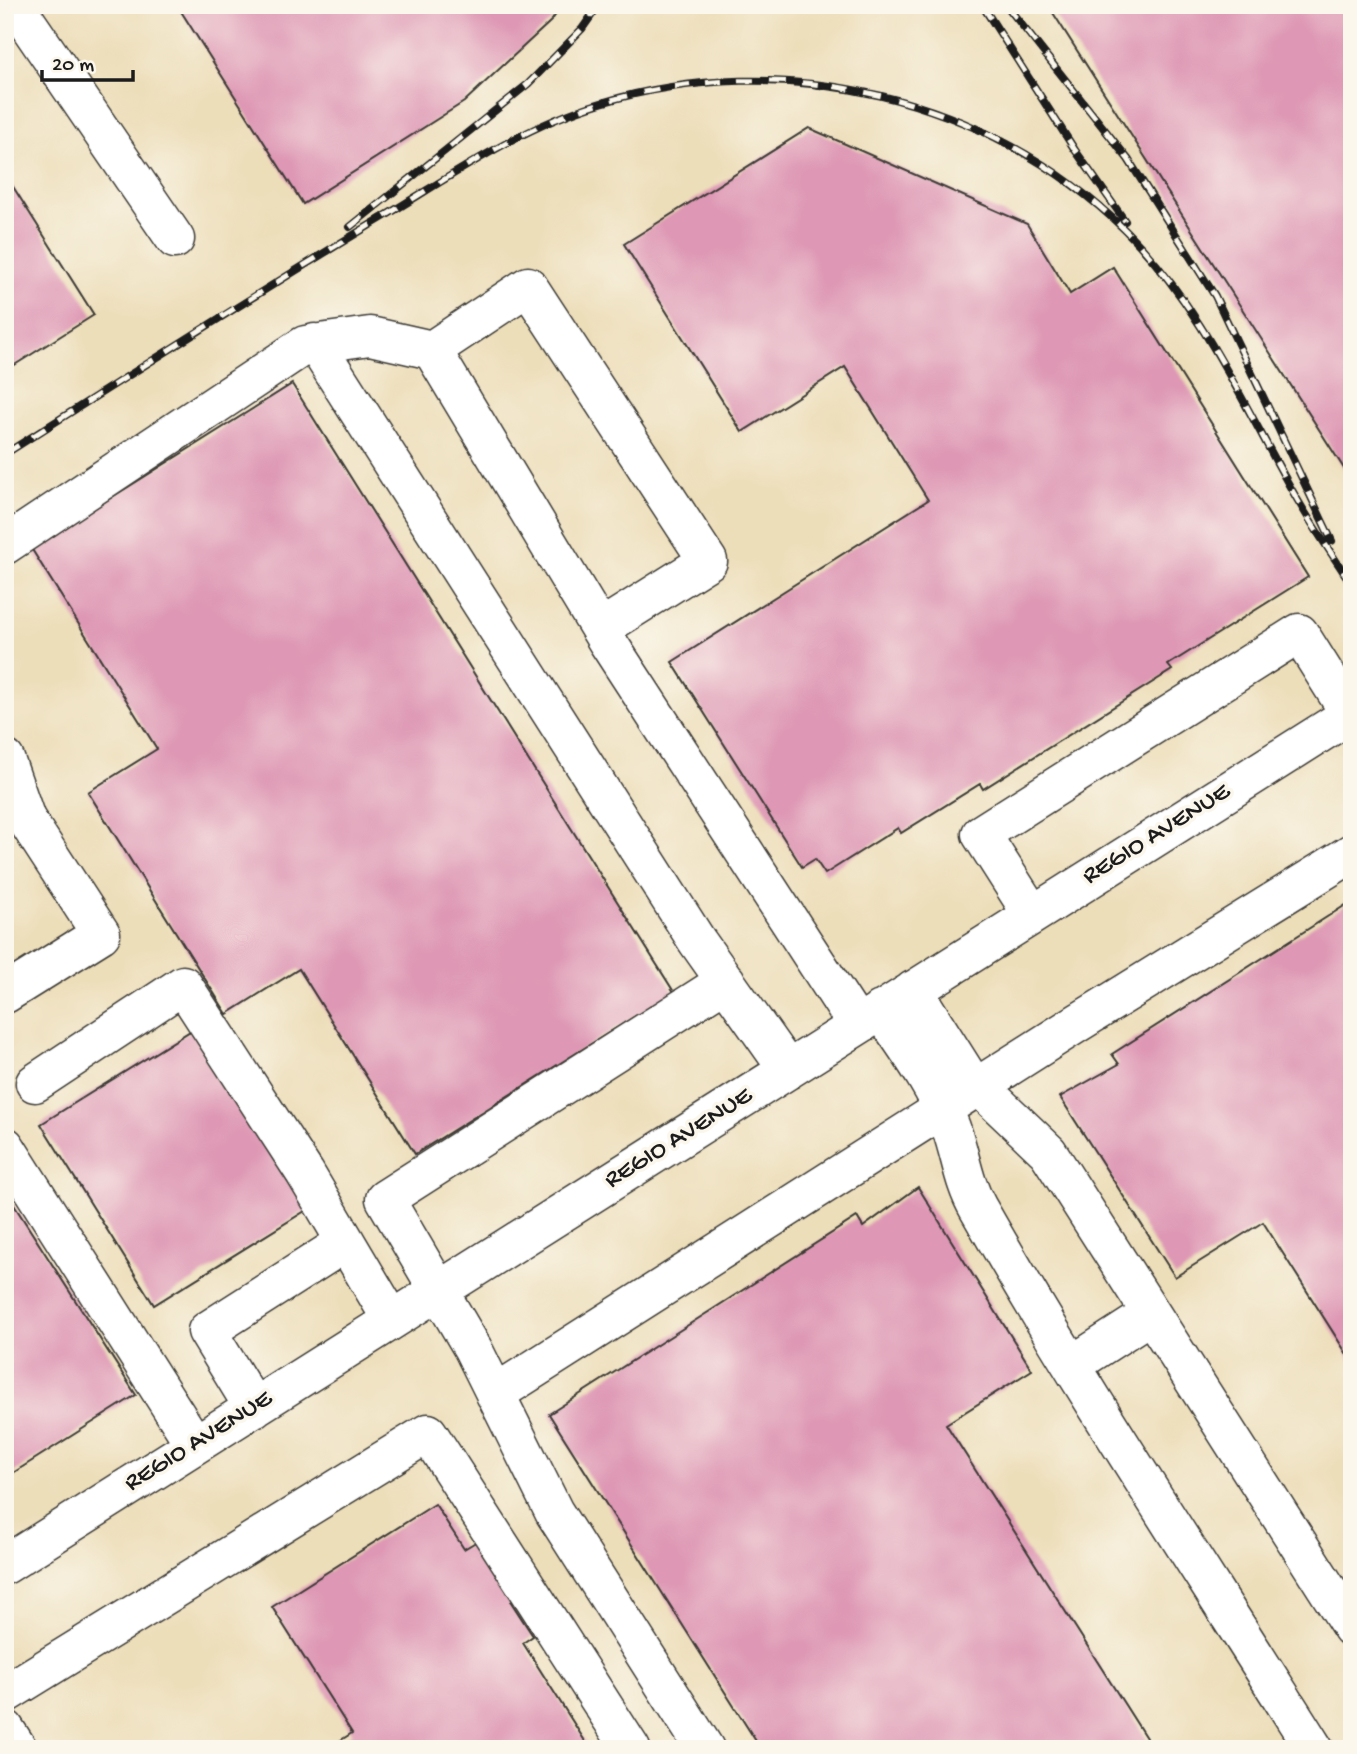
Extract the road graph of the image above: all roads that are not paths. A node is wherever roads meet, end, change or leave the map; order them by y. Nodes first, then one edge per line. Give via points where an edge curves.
1 (15, 5) edge
2 (174, 239) dead end
3 (315, 343) junction
4 (432, 350) junction
5 (5, 545) edge
6 (600, 629) junction
7 (1351, 715) edge
8 (5, 759) edge
9 (1352, 853) edge
10 (1032, 914) junction
11 (726, 981) junction
12 (913, 990) junction
13 (5, 994) edge
14 (869, 1018) junction
15 (788, 1070) junction
16 (35, 1083) dead end
17 (980, 1087) junction
18 (943, 1109) junction
19 (5, 1146) edge
20 (346, 1242) junction
21 (440, 1290) junction
22 (1151, 1314) junction
23 (393, 1320) junction
24 (1072, 1365) junction
25 (495, 1394) junction
26 (254, 1408) junction
27 (195, 1445) junction
28 (5, 1565) edge
29 (1352, 1628) edge
30 (5, 1694) edge
31 (5, 1729) edge
32 (18, 1749) edge
33 (631, 1749) edge
34 (705, 1749) edge
35 (1314, 1749) edge

1 - 2 street
3 - 4 street via 370,336
3 - 5 street via 305,345
3 - 11 street
4 - 6 street
4 - 6 street via 528,286 708,561
6 - 14 street
7 - 10 street, REGIO AVENUE
7 - 10 street via 1298,633 981,834
8 - 13 street via 26,819 102,934
9 - 17 street
10 - 12 street, REGIO AVENUE
11 - 15 street
11 - 21 street via 385,1199
12 - 14 street, REGIO AVENUE
12 - 17 street via 952,1056
14 - 15 street, REGIO AVENUE
14 - 18 street via 925,1076
15 - 21 street, REGIO AVENUE
16 - 20 street via 183,985
17 - 18 street
17 - 22 street via 1048,1152
18 - 24 street via 970,1194
18 - 25 street
19 - 27 street
20 - 23 street
20 - 26 street via 207,1331
21 - 23 street, REGIO AVENUE
21 - 25 street
22 - 24 street
22 - 29 street
23 - 26 street, REGIO AVENUE
24 - 35 street
25 - 34 street via 554,1511
26 - 27 street, REGIO AVENUE
27 - 28 street, REGIO AVENUE
30 - 33 street via 428,1433
31 - 32 street

